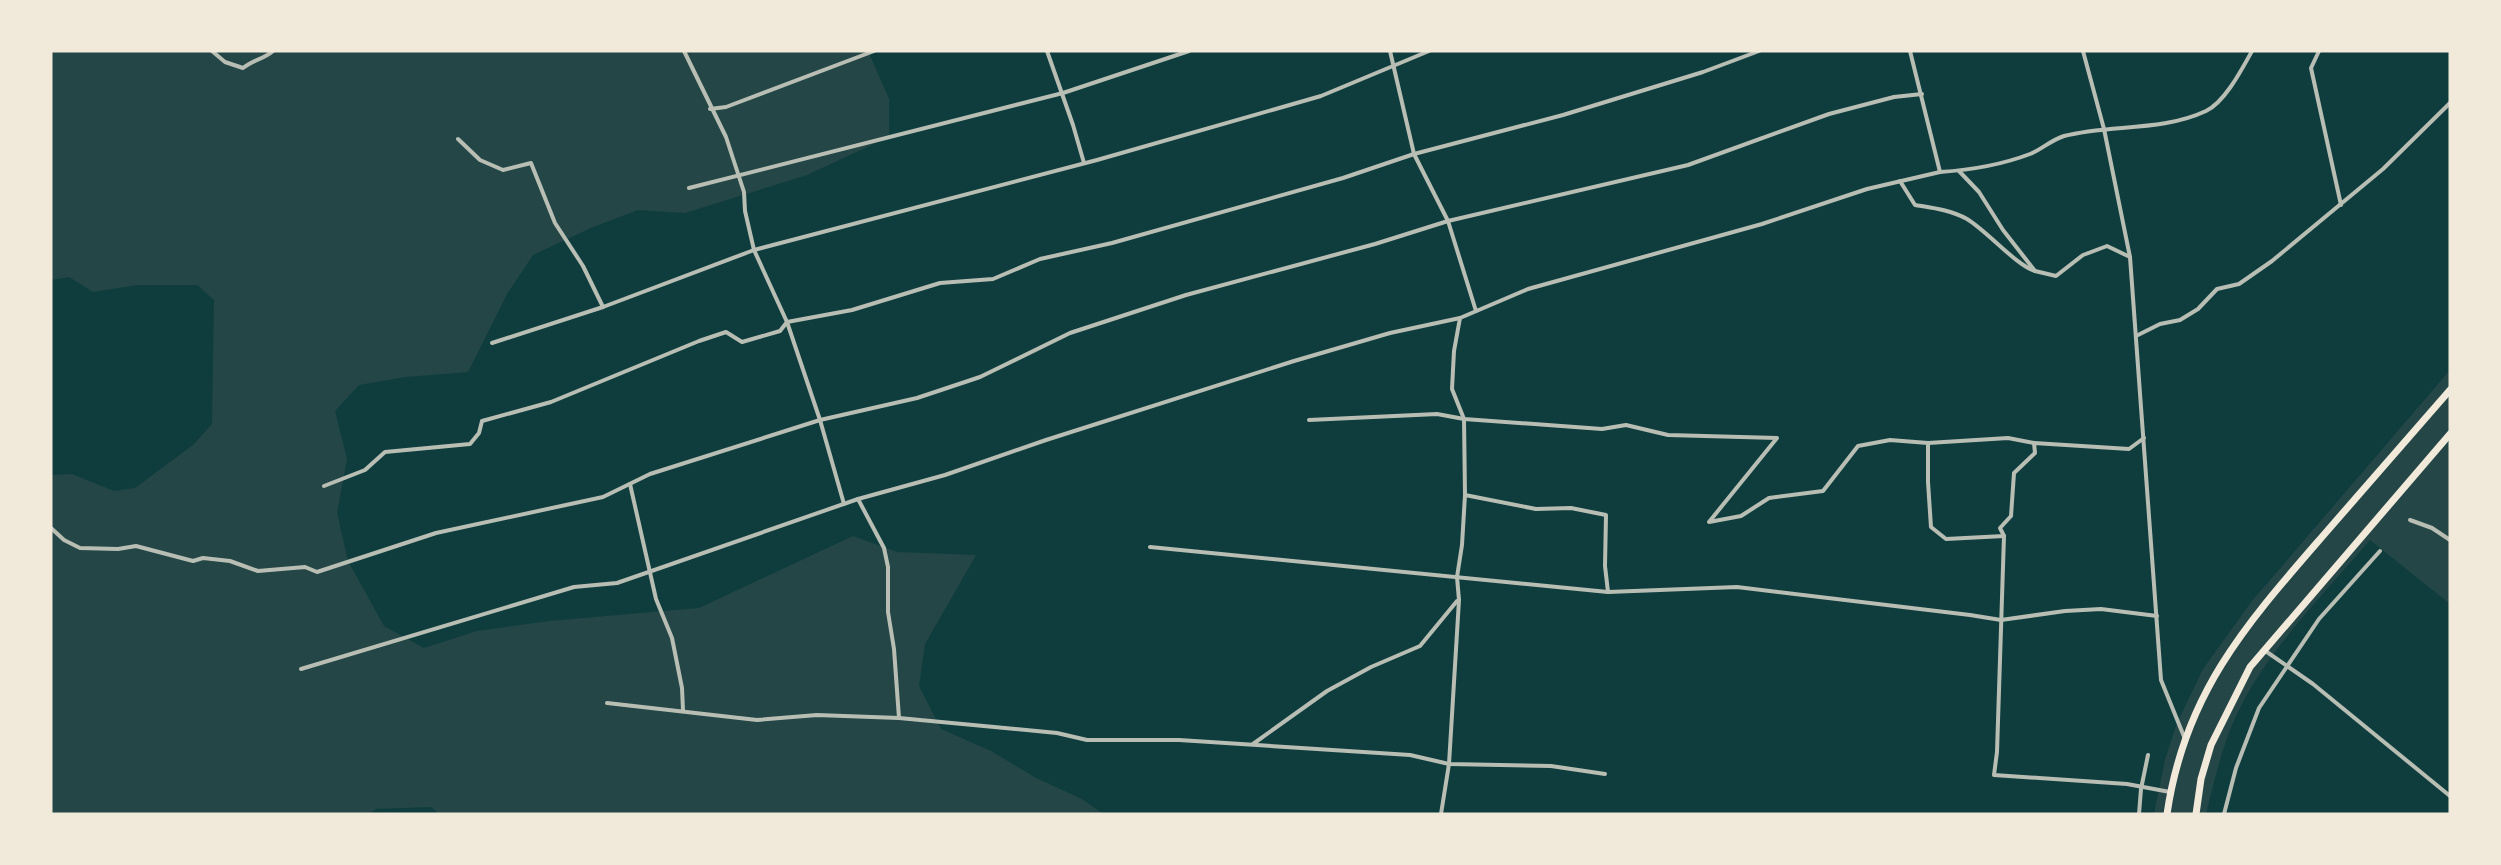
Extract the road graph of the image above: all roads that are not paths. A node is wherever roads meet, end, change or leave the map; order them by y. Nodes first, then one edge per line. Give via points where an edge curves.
1 (212, 51) edge
2 (273, 51) edge
3 (684, 51) edge
4 (874, 51) edge
5 (1047, 51) edge
6 (1189, 51) edge
7 (1390, 51) edge
8 (1429, 51) edge
9 (1759, 51) edge
10 (1910, 51) edge
11 (2084, 51) edge
12 (2252, 51) edge
13 (2318, 51) edge
14 (1394, 66) junction
15 (1922, 94) junction
16 (2450, 103) edge
17 (710, 109) junction
18 (2104, 129) junction
19 (458, 139) dead end
20 (1414, 154) junction
21 (1084, 163) junction
22 (1959, 171) junction
23 (1940, 172) junction
24 (1900, 181) junction
25 (689, 188) dead end
26 (2341, 205) junction
27 (1448, 221) junction
28 (754, 250) junction
29 (2130, 257) junction
30 (2035, 271) junction
31 (603, 306) junction
32 (1476, 311) junction
33 (1460, 318) junction
34 (788, 322) junction
35 (2136, 336) junction
36 (492, 343) dead end
37 (2450, 390) edge
38 (1464, 419) junction
39 (820, 420) junction
40 (1310, 420) dead end
41 (2450, 434) edge
42 (2144, 438) junction
43 (1928, 443) junction
44 (2034, 443) junction
45 (630, 484) junction
46 (324, 486) dead end
47 (1465, 495) junction
48 (858, 499) junction
49 (844, 504) junction
50 (2410, 520) dead end
51 (51, 528) edge
52 (2004, 536) junction
53 (2450, 540) edge
54 (1150, 547) dead end
55 (2380, 550) dead end
56 (650, 572) junction
57 (1457, 577) junction
58 (1608, 592) junction
59 (1458, 600) junction
60 (2157, 616) junction
61 (2000, 620) junction
62 (2264, 650) junction
63 (2286, 666) junction
64 (301, 669) dead end
65 (607, 703) dead end
66 (683, 710) junction
67 (899, 718) junction
68 (2185, 739) junction
69 (1253, 744) junction
70 (2148, 755) dead end
71 (1449, 764) junction
72 (1604, 774) dead end
73 (2170, 792) junction
74 (2450, 796) edge
75 (1441, 814) edge
76 (2139, 814) edge
77 (2167, 814) edge
78 (2196, 814) edge
79 (2224, 814) edge

1 - 2 street via 225,62 243,68
3 - 17 street
4 - 17 street via 726,107
5 - 21 street
6 - 25 street via 1036,100
7 - 14 street
8 - 14 street
9 - 20 street via 1703,72 1563,115
10 - 15 street
11 - 18 street
12 - 18 street via 2230,88 2208,110 2180,120
13 - 26 street via 2311,68
14 - 20 street
14 - 21 street via 1322,96
15 - 23 street
15 - 27 street via 1894,97 1829,114 1688,165
16 - 26 street
17 - 28 street via 726,137 744,192
18 - 22 street via 2062,137 2031,154
18 - 29 street
19 - 31 street via 480,160 503,170 531,163 555,223
20 - 27 street
20 - 34 street via 1325,183 1112,243 1040,259 993,279 940,284 852,310
21 - 28 street
22 - 23 street
22 - 30 street via 1979,192
23 - 24 street
24 - 30 street via 1914,205 1944,210 1967,219 2026,269
24 - 32 street via 1762,224 1528,289
26 - 35 street via 2239,284 2217,289 2198,309 2180,320 2160,324
27 - 32 street
27 - 39 street via 1186,295 1070,333 980,377 917,398
28 - 31 street
28 - 34 street
29 - 30 street via 2107,246 2083,255 2056,276
29 - 35 street
31 - 36 street
32 - 33 street
33 - 38 street via 1452,389
33 - 48 street via 1390,333 1302,358 945,475
34 - 39 street
34 - 46 street via 780,331 742,342 726,332 699,341 551,402 482,420 479,433 470,444 385,452 365,470
35 - 42 street
37 - 68 highway via 2246,626 2216,671
38 - 40 street via 1437,414
38 - 43 street via 1602,429 1626,425 1668,435 1777,438 1709,522 1741,516 1770,498 1823,491 1858,446 1890,440
38 - 47 street
39 - 45 street via 650,474
39 - 49 street
41 - 62 highway
42 - 44 street via 2129,449
42 - 60 street
43 - 44 street via 2008,438
43 - 52 street via 1931,527 1946,539
44 - 52 street via 2035,453 2014,473 2011,516 2000,528
45 - 51 street via 602,498 436,533 317,572 305,567 258,571 230,561 203,558 193,561 136,546 80,548
45 - 56 street
47 - 57 street
47 - 58 street via 1536,508 1571,508 1606,515
48 - 49 street
48 - 67 street via 884,548 888,567 888,612
49 - 56 street
50 - 53 street via 2432,528
52 - 61 street
54 - 57 street
55 - 63 street via 2319,619
56 - 64 street via 617,583 574,587
56 - 66 street via 656,599 672,638
57 - 58 street
57 - 59 street
58 - 61 street via 1737,587
59 - 69 street via 1420,646 1327,691
59 - 71 street
60 - 61 street via 2101,609
60 - 68 street via 2161,680
61 - 73 street via 1994,775 2127,784
62 - 63 street
62 - 78 highway via 2250,667 2212,745 2201,779
63 - 74 street
63 - 79 street via 2259,708 2236,768
65 - 66 street
66 - 67 street via 757,720 817,715
67 - 69 street via 1057,733 1088,740
68 - 73 highway
69 - 71 street via 1410,755
70 - 76 street
71 - 72 street via 1551,766
71 - 75 street
73 - 77 highway

